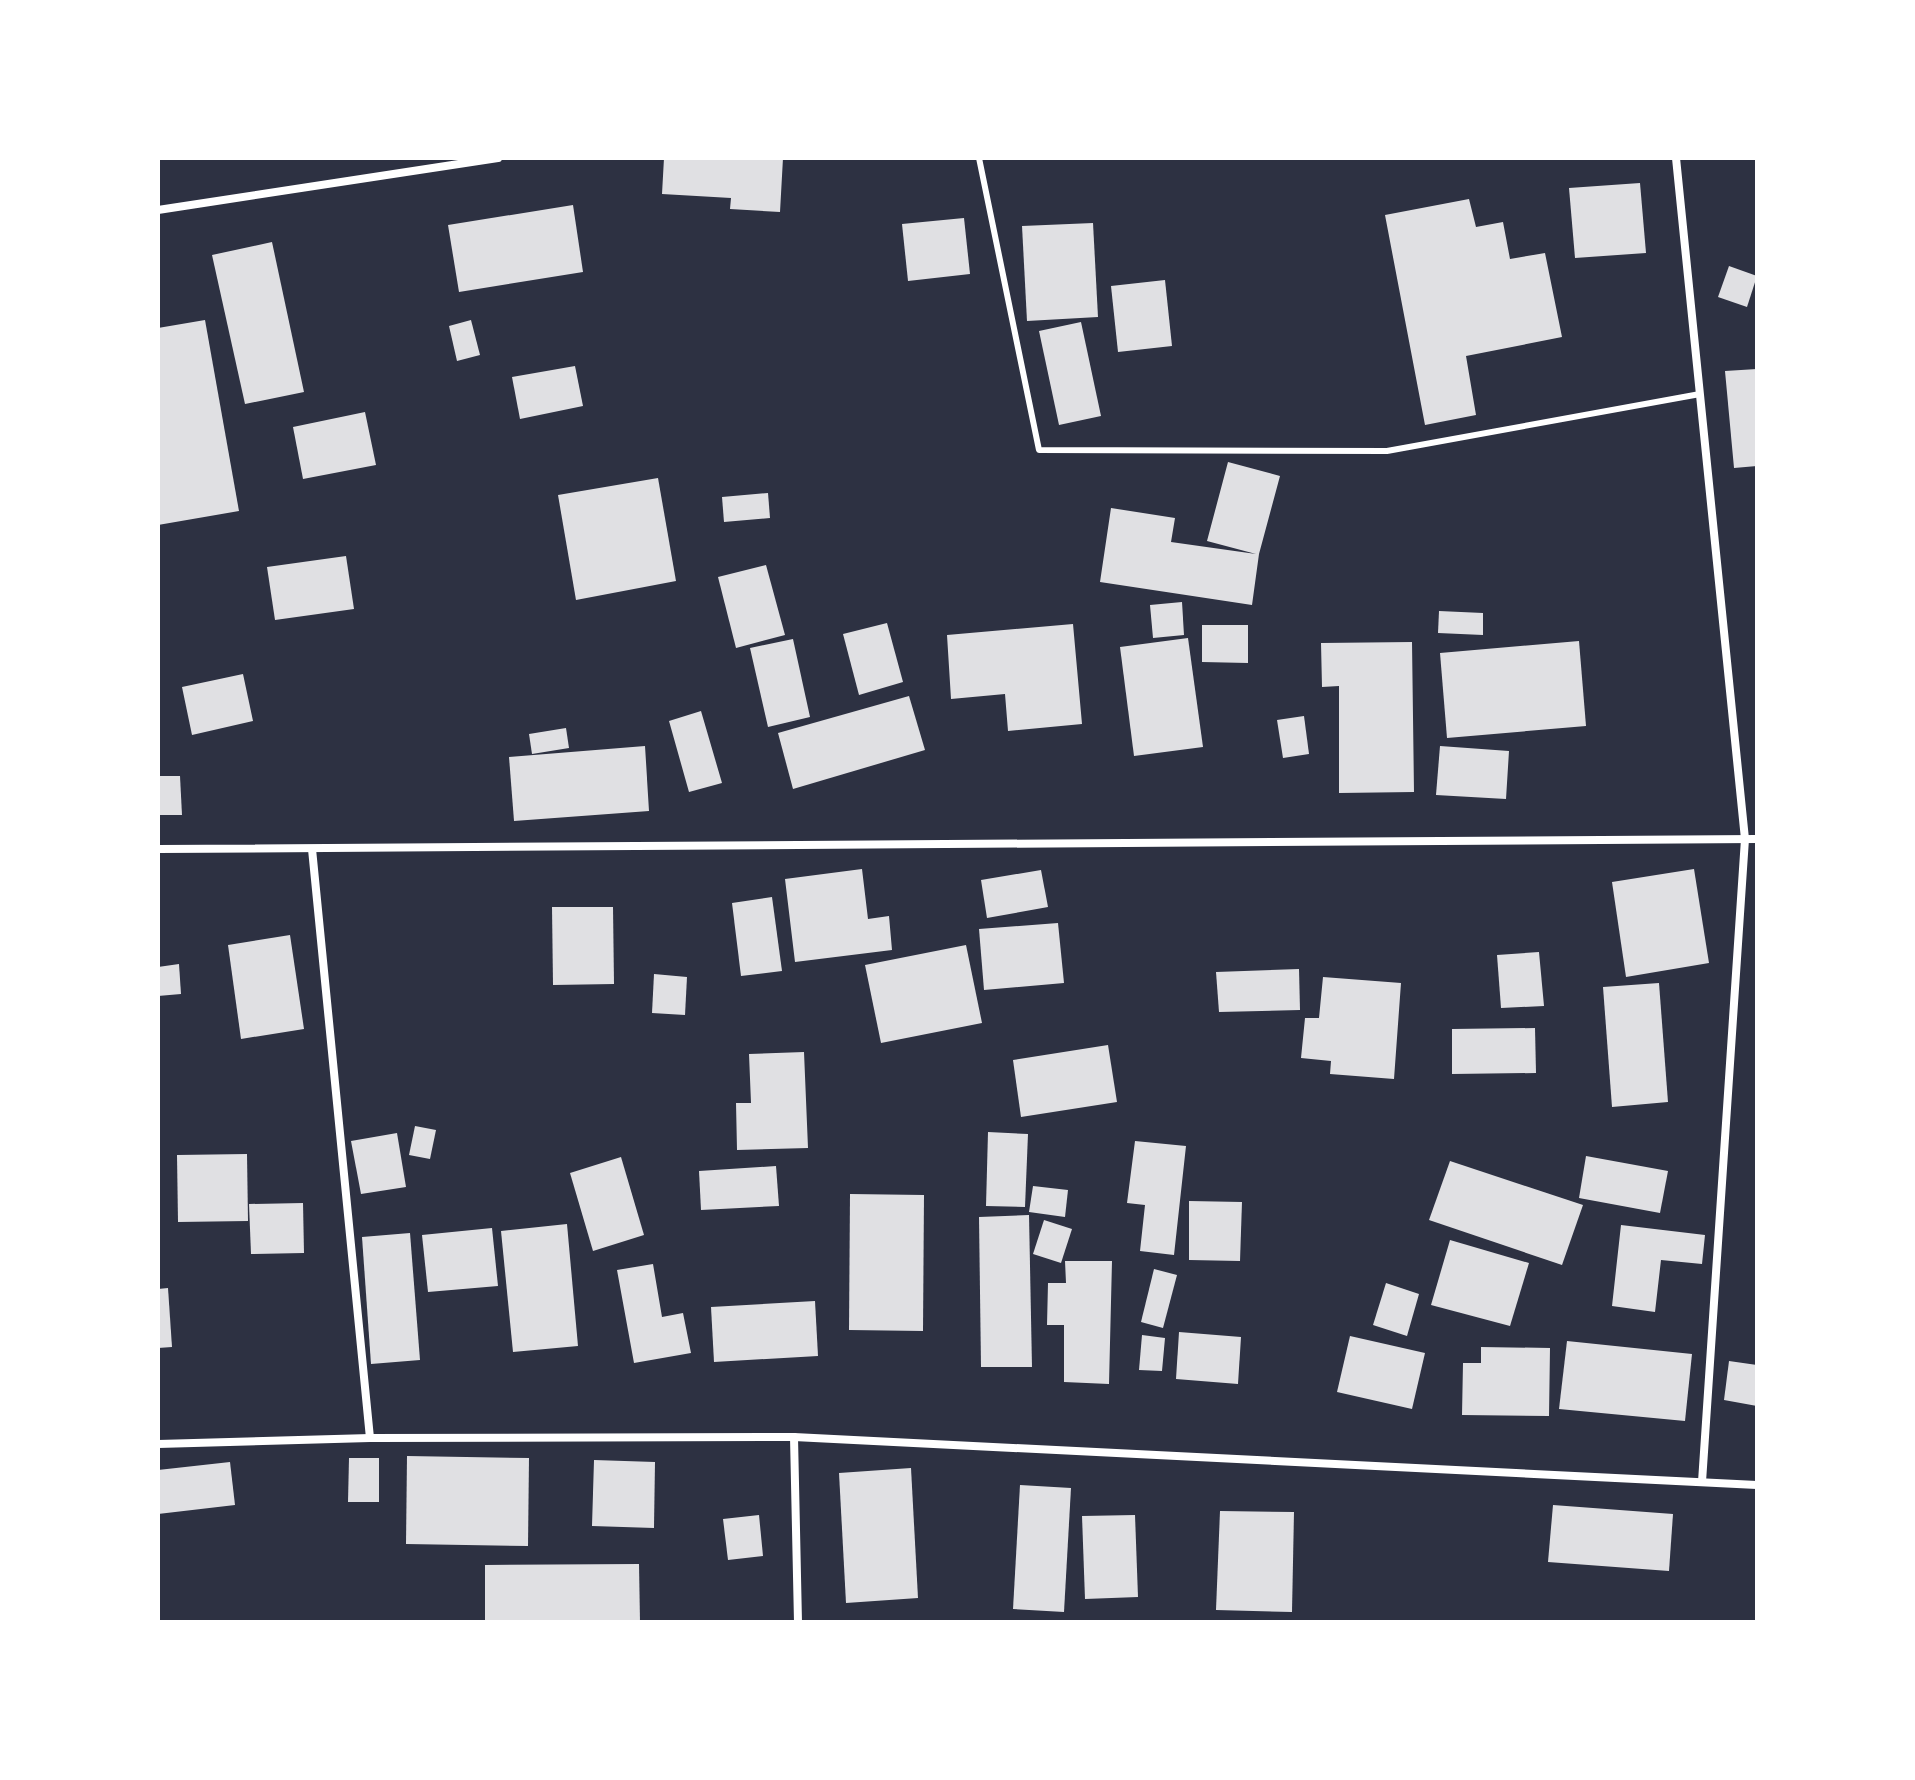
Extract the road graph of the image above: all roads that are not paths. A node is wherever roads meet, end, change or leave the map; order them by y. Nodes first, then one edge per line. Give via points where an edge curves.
1 (498, 158) edge
2 (979, 158) edge
3 (1676, 158) edge
4 (158, 210) edge
5 (1700, 394) junction
6 (1745, 839) junction
7 (1757, 839) edge
8 (158, 849) edge
9 (312, 849) junction
10 (794, 1437) junction
11 (370, 1438) junction
12 (158, 1444) edge
13 (1702, 1482) junction
14 (1757, 1485) edge
15 (798, 1622) edge

1 - 4 street
2 - 5 lane via 1039,450 1387,451
3 - 5 street
5 - 6 street
6 - 7 street
6 - 9 street
6 - 13 street
8 - 9 street
9 - 11 street
10 - 11 street
10 - 13 street
10 - 15 street
11 - 12 street
13 - 14 street

